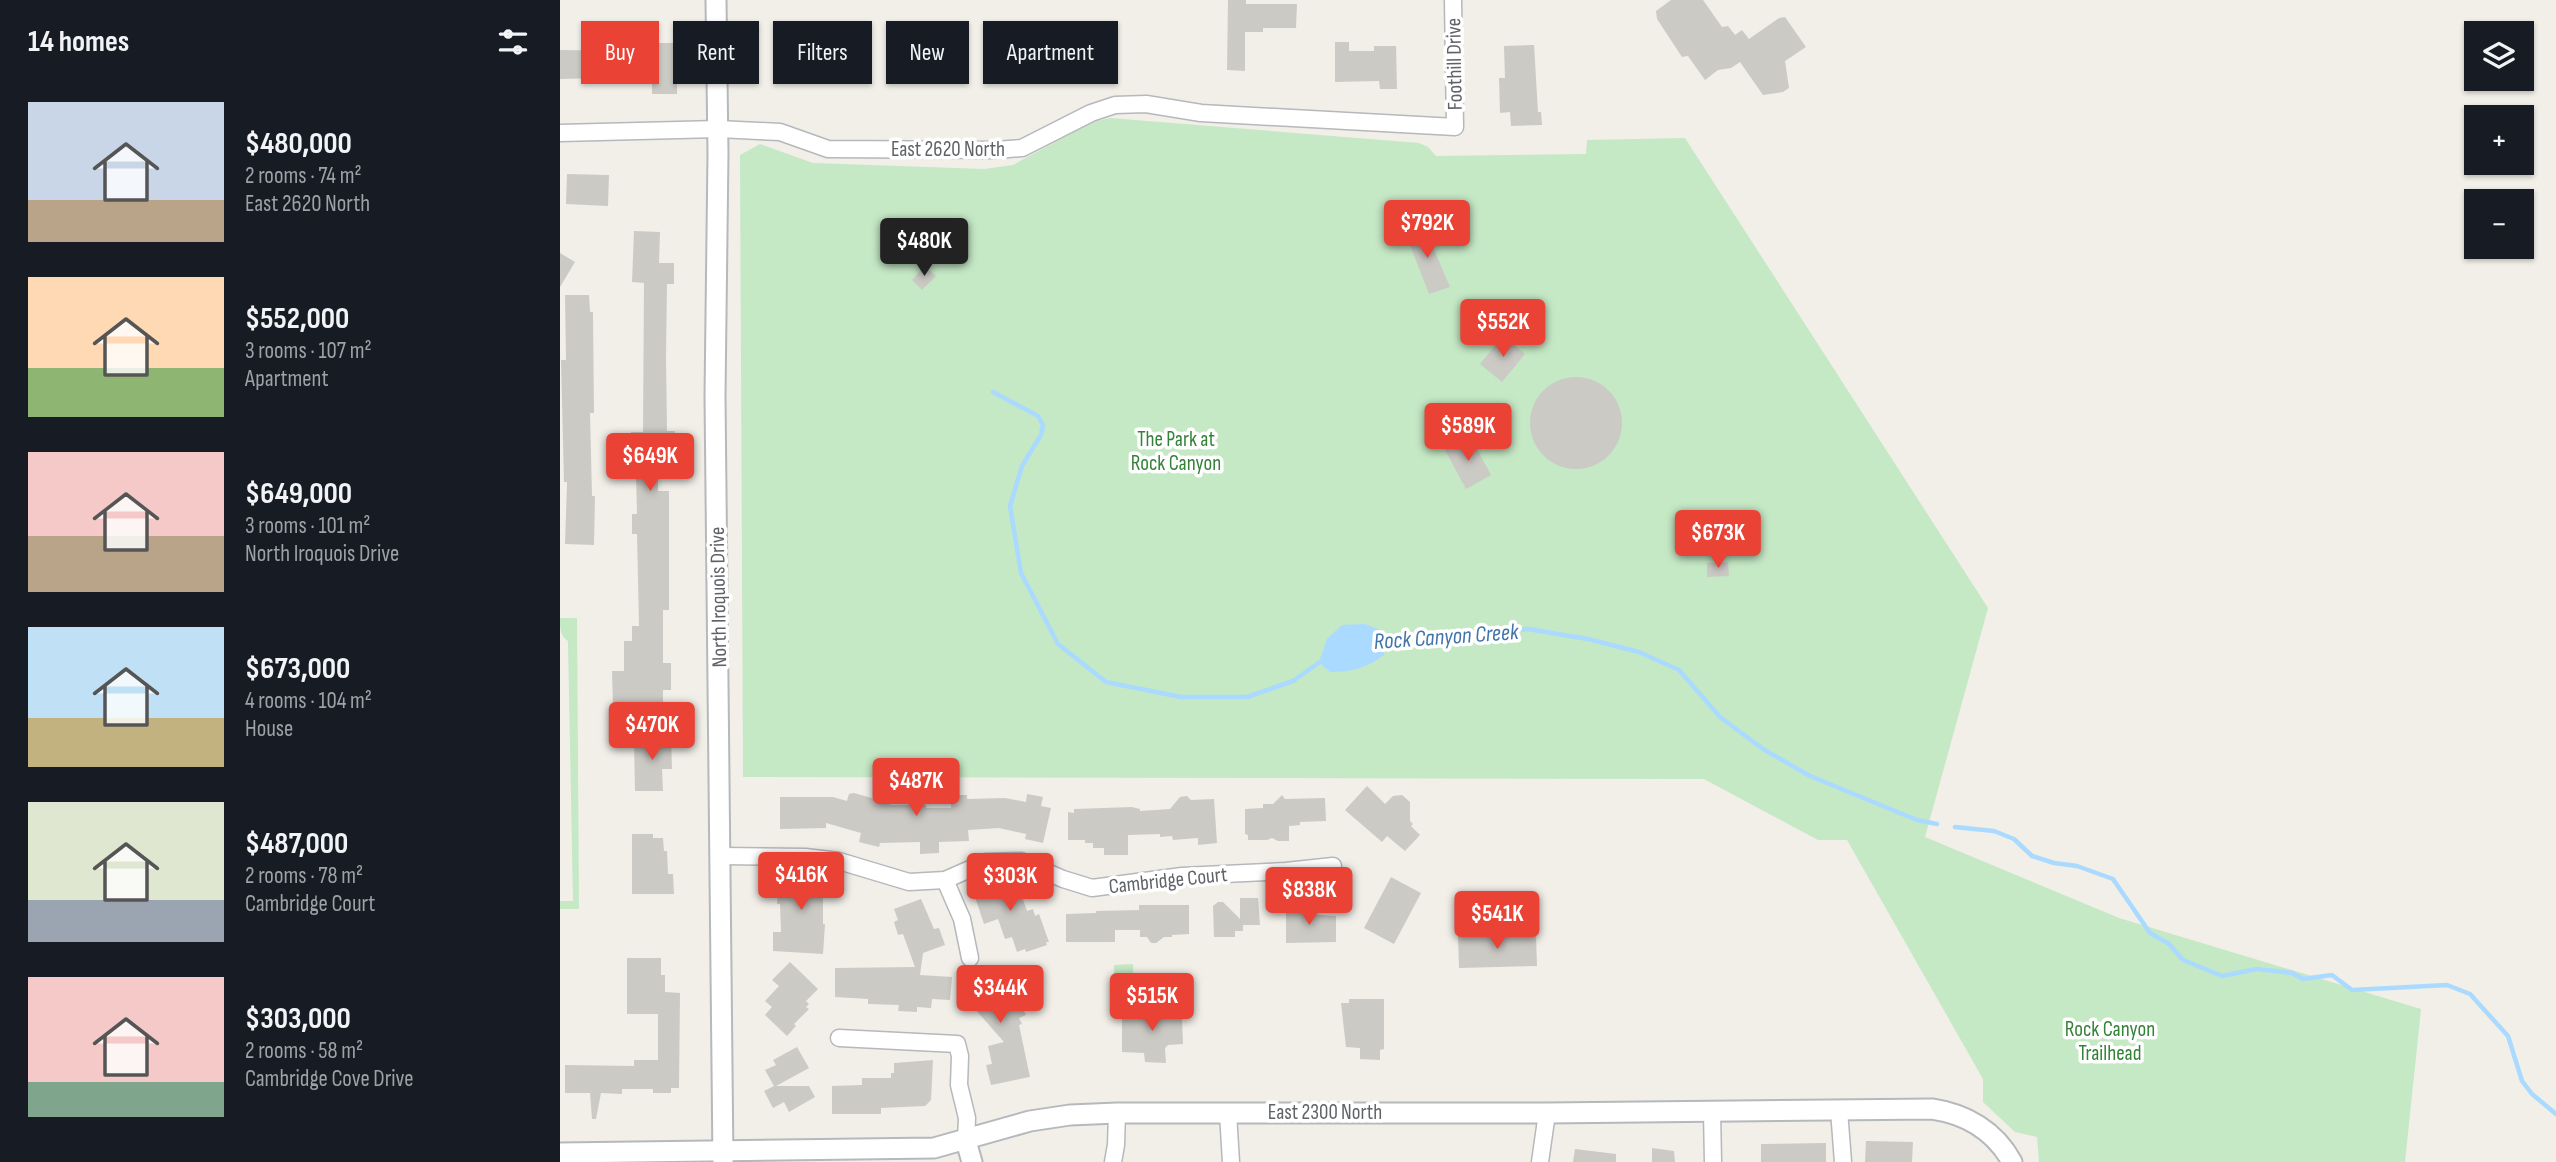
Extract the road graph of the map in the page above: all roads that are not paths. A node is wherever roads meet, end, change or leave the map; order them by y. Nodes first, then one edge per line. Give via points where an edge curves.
1 (716, 0) edge
2 (1453, 0) edge
3 (1455, 127) joint
4 (718, 129) junction
5 (560, 133) edge
6 (721, 856) junction
7 (1333, 866) dead end
8 (945, 880) junction
9 (970, 958) dead end
10 (839, 1038) dead end
11 (1839, 1110) junction
12 (1712, 1111) junction
13 (1117, 1113) junction
14 (1228, 1113) junction
15 (1547, 1113) junction
16 (965, 1141) junction
17 (560, 1153) edge
18 (724, 1157) edge
19 (972, 1162) edge
20 (1113, 1162) edge
21 (1231, 1162) edge
22 (1540, 1162) edge
23 (1713, 1162) edge
24 (1843, 1162) edge
25 (2011, 1162) edge

1 - 4 street, North Iroquois Drive
2 - 3 street, Foothill Drive
3 - 4 street, East 2620 North via 1201,113 1146,104 1115,105 1022,148 996,150 828,149 780,132
4 - 5 street, East 2620 North
4 - 6 street, North Iroquois Drive via 715,396
6 - 8 street, Cambridge Court via 805,857 839,861 909,882
6 - 18 street, North Iroquois Drive
7 - 8 street, Cambridge Court via 1182,876 1092,888 1021,861 986,862
8 - 9 street via 962,919
10 - 16 street via 957,1044 967,1118
11 - 12 street, East 2300 North
11 - 24 street
11 - 25 street, East 2300 North via 1932,1109 1958,1114 1997,1142
12 - 15 street, East 2300 North
12 - 23 street
13 - 14 street, East 2300 North
13 - 16 street, East 2300 North via 1030,1121
13 - 20 street
14 - 15 street, East 2300 North
14 - 21 street
15 - 22 street
16 - 18 street, East 2300 North via 934,1147
16 - 19 street
17 - 18 street, East 2300 North

